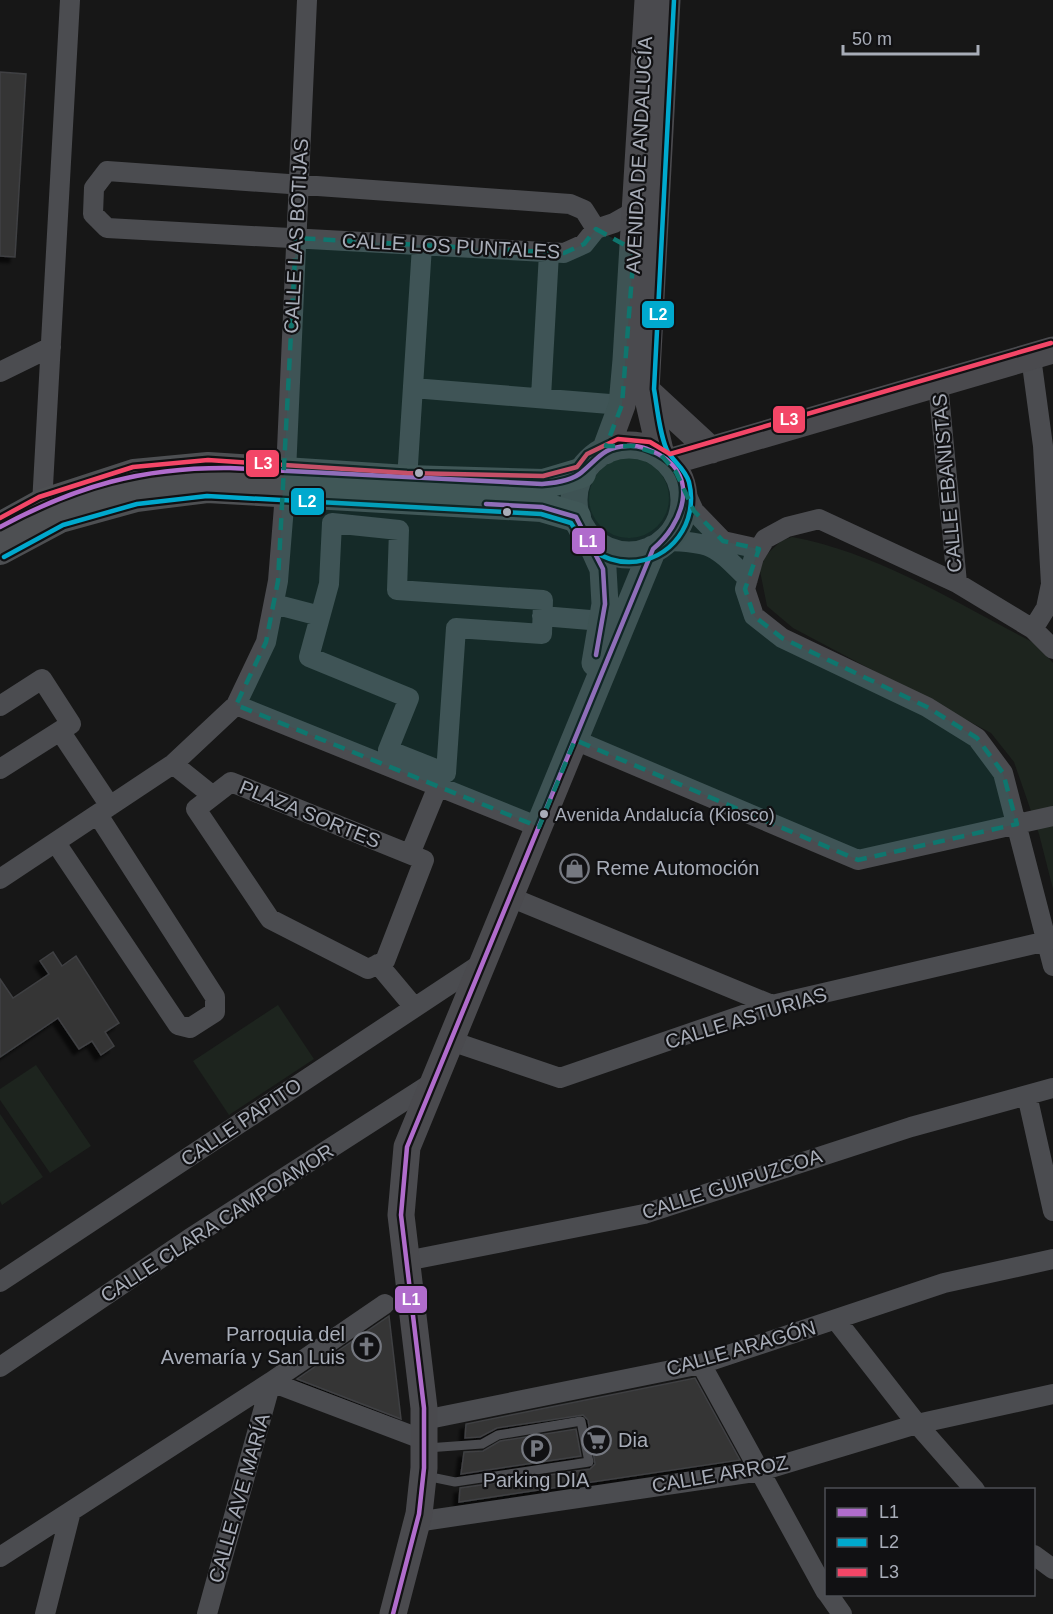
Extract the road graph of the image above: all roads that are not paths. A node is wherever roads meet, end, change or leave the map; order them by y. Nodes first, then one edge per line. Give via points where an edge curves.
1 (70, 0) edge
2 (307, 0) edge
3 (648, 0) edge
4 (667, 0) edge
5 (298, 185) junction
6 (60, 186) junction
7 (94, 188) junction
8 (637, 210) junction
9 (596, 228) junction
10 (296, 238) junction
11 (422, 246) junction
12 (634, 250) junction
13 (549, 253) junction
14 (51, 347) junction
15 (1042, 354) edge
16 (0, 372) edge
17 (938, 383) junction
18 (413, 388) junction
19 (646, 390) junction
20 (540, 397) junction
21 (622, 405) junction
22 (1048, 445) edge
23 (711, 450) junction
24 (605, 451) junction
25 (670, 467) junction
26 (581, 473) junction
27 (407, 480) junction
28 (286, 483) junction
29 (42, 504) junction
30 (366, 512) junction
31 (0, 527) edge
32 (583, 528) junction
33 (660, 545) junction
34 (759, 549) junction
35 (0, 550) edge
36 (748, 579) junction
37 (957, 583) junction
38 (274, 604) junction
39 (320, 616) junction
40 (542, 616) junction
41 (603, 621) junction
42 (1032, 629) junction
43 (1053, 649) edge
44 (236, 705) junction
45 (0, 706) edge
46 (586, 712) junction
47 (60, 731) junction
48 (575, 740) junction
49 (173, 764) junction
50 (410, 767) junction
51 (0, 769) edge
52 (438, 786) junction
53 (213, 796) junction
54 (104, 811) junction
55 (1053, 816) edge
56 (1017, 824) junction
57 (539, 827) junction
58 (56, 843) junction
59 (410, 854) junction
60 (0, 879) edge
61 (510, 897) junction
62 (1047, 941) junction
63 (482, 963) junction
64 (378, 964) junction
65 (1053, 966) edge
66 (772, 1005) junction
67 (414, 1007) junction
68 (451, 1041) junction
69 (435, 1081) junction
70 (1053, 1088) edge
71 (1027, 1095) junction
72 (1053, 1211) edge
73 (1053, 1259) edge
74 (406, 1261) junction
75 (0, 1282) edge
76 (385, 1304) dead end
77 (836, 1320) junction
78 (701, 1364) junction
79 (0, 1367) edge
80 (272, 1382) junction
81 (1053, 1394) edge
82 (917, 1424) junction
83 (424, 1436) junction
84 (761, 1471) junction
85 (423, 1476) junction
86 (973, 1488) edge
87 (71, 1511) junction
88 (416, 1522) junction
89 (1035, 1556) edge
90 (0, 1557) edge
91 (1053, 1569) edge
92 (825, 1589) edge
93 (829, 1596) edge
94 (45, 1614) edge
95 (207, 1614) edge
96 (393, 1614) edge
97 (842, 1614) edge

1 - 6 street
2 - 5 street, CALLE LAS BOTIJAS
3 - 8 main road, AVENIDA DE ANDALUCÍA
4 - 19 main road, AVENIDA DE ANDALUCÍA
5 - 7 street via 107,171
5 - 9 street via 570,204 584,210
5 - 10 street, CALLE LAS BOTIJAS
6 - 7 street
6 - 14 street
7 - 10 street, CALLE LOS PUNTALES via 93,214 107,228
8 - 9 street
8 - 12 main road, AVENIDA DE ANDALUCÍA
9 - 12 street
9 - 13 street, CALLE LOS PUNTALES via 584,244 564,253
10 - 11 street, CALLE LOS PUNTALES
10 - 28 street, CALLE LAS BOTIJAS
11 - 13 street, CALLE LOS PUNTALES
11 - 18 street
12 - 21 main road, AVENIDA DE ANDALUCÍA
13 - 20 street
14 - 16 street
14 - 29 street
15 - 17 main road
15 - 22 street
17 - 23 main road
17 - 37 street, CALLE EBANISTAS
18 - 20 street
18 - 27 street
19 - 23 main road
19 - 25 main road, AVENIDA DE ANDALUCÍA
20 - 21 street
21 - 24 main road, AVENIDA DE ANDALUCÍA
22 - 42 street via 1051,584 1046,608
23 - 25 main road
24 - 25 main road via 634,446
24 - 26 main road
25 - 33 main road via 684,499 682,514
25 - 34 street via 694,511 723,541
26 - 27 main road via 544,484
26 - 32 main road via 575,488
27 - 28 main road
28 - 29 main road via 208,467 134,474
28 - 30 main road
28 - 35 main road via 136,497 60,518
28 - 38 street, CALLE LAS BOTIJAS
29 - 31 main road
30 - 32 main road via 542,507
30 - 39 street via 332,524 328,584
30 - 40 street via 399,530 397,590 543,600
32 - 33 main road via 603,548 619,554 637,554
32 - 41 main road via 603,569
33 - 36 street via 694,542 717,549
33 - 46 main road
34 - 36 street
34 - 37 street via 765,539 787,527 819,519
36 - 56 street via 745,589 754,616 782,638 927,707 977,738 1003,773
37 - 42 street
38 - 39 street
38 - 44 street, CALLE LAS BOTIJAS via 266,642
39 - 50 street via 309,657 409,698 388,750
40 - 41 street
40 - 50 street via 542,634 456,628 446,773
41 - 46 main road
42 - 43 street
44 - 49 street, CALLE LAS BOTIJAS
44 - 50 street
45 - 47 street via 42,679 71,724
46 - 48 main road
47 - 51 street
47 - 54 street
48 - 56 street via 858,860
48 - 57 main road
49 - 53 street, PLAZA SORTES
49 - 54 street, CALLE LAS BOTIJAS
50 - 52 street
52 - 57 street
52 - 59 street
53 - 59 street, PLAZA SORTES via 231,782
53 - 64 street, PLAZA SORTES via 196,809 270,919 368,969
54 - 58 street, CALLE LAS BOTIJAS
54 - 58 street via 215,997 215,1012 190,1028 178,1025
55 - 56 street
56 - 62 street
57 - 61 main road
58 - 60 street, CALLE LAS BOTIJAS
59 - 64 street via 424,860 386,960
61 - 63 main road
61 - 66 street
62 - 65 street
62 - 66 street, CALLE ASTURIAS
63 - 67 street, CALLE PAPITO
63 - 68 main road
64 - 67 street
66 - 68 street, CALLE ASTURIAS via 560,1078
67 - 75 street, CALLE PAPITO
68 - 69 main road
69 - 74 main road via 407,1147 401,1215
69 - 79 street, CALLE CLARA CAMPOAMOR
70 - 71 street, CALLE GUIPUZCOA
71 - 72 street
71 - 74 street, CALLE GUIPUZCOA via 911,1127 644,1214
73 - 77 street, CALLE ARAGÓN via 944,1283
74 - 83 main road
76 - 80 street
77 - 78 street, CALLE ARAGÓN
77 - 82 street
78 - 83 street, CALLE ARAGÓN
78 - 84 street
80 - 83 street
80 - 87 street
80 - 95 street, CALLE AVE MARÍA
81 - 82 street, CALLE ARROZ
82 - 84 street, CALLE ARROZ
82 - 86 street
83 - 85 main road
83 - 85 lane via 482,1444 498,1435 581,1421 589,1462 455,1482
84 - 88 street, CALLE ARROZ
84 - 92 street
85 - 88 main road
87 - 90 street
87 - 94 street
88 - 96 main road
89 - 91 street
93 - 97 street

